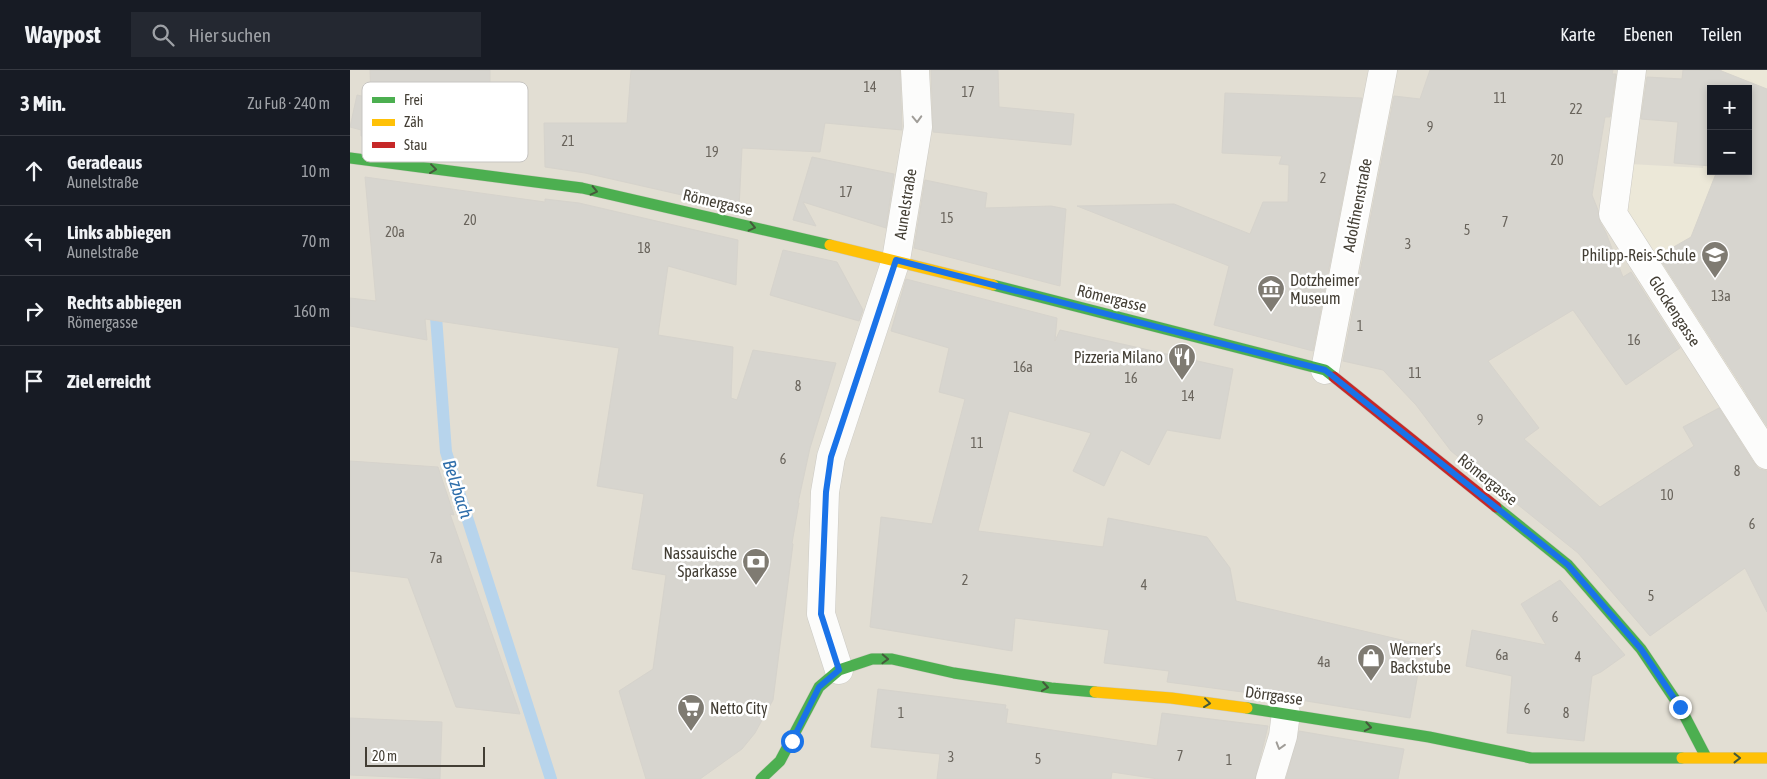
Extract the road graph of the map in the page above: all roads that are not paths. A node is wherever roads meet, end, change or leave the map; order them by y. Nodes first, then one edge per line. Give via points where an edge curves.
1 (915, 70) edge
2 (1383, 70) edge
3 (1632, 70) edge
4 (381, 162) edge
5 (896, 260) junction
6 (1325, 370) junction
7 (1767, 455) edge
8 (839, 670) junction
9 (1286, 713) junction
10 (1706, 757) junction
11 (1767, 758) edge
12 (761, 779) edge
13 (1270, 779) edge

1 -> 5 street, Aunelstraße via 918,127
2 - 6 street, Adolfinenstraße
3 - 7 street, Glockengasse via 1613,214
4 -> 5 street, Römergasse via 582,188
5 - 6 street, Römergasse
5 - 8 street, Aunelstraße via 831,457 826,492 821,614
6 - 10 street, Römergasse via 1568,565 1641,649 1680,707
8 -> 9 street, Dörrgasse via 872,659 892,659 954,673 1052,688 1171,698
8 - 12 street via 819,687 780,762
9 -> 10 street, Dörrgasse via 1531,758
9 -> 13 street via 1283,736
10 -> 11 street, Dörrgasse

